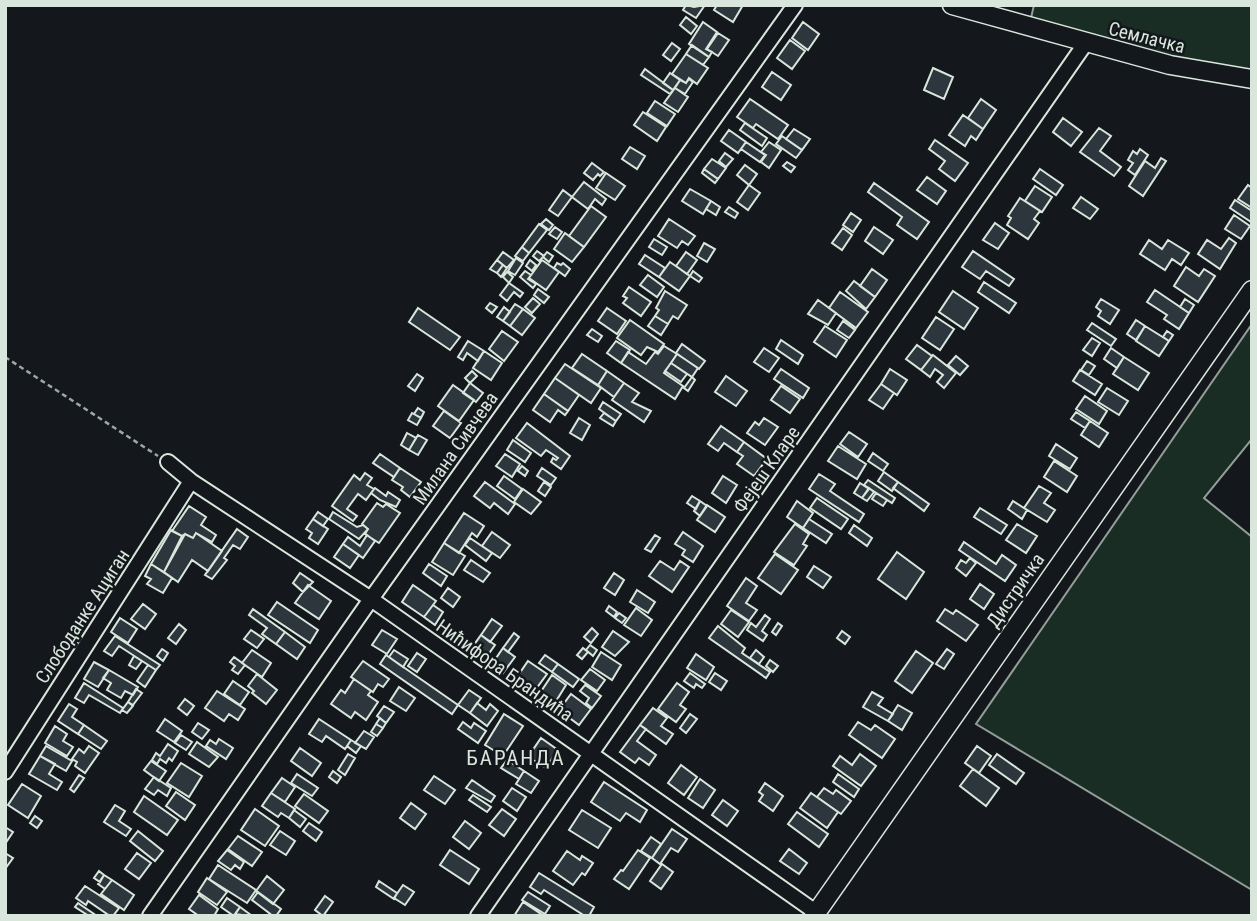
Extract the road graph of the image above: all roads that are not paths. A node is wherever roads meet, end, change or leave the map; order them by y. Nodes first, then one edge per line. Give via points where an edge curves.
1 (795, 5) edge
2 (952, 5) edge
3 (1085, 44) junction
4 (1252, 79) edge
5 (1252, 290) edge
6 (168, 463) road end
7 (191, 481) junction
8 (371, 599) junction
9 (591, 754) junction
10 (5, 772) edge
11 (815, 914) edge
12 (150, 916) edge
13 (478, 916) edge

1 - 8 street, Милана Сивчева
2 - 3 main road, Семлачка
3 - 4 main road, Семлачка
3 - 9 street, Фејеш Кларе
5 - 11 main road, Дистричка
6 - 7 street, Нићифора Брандића
7 - 8 street, Нићифора Брандића
7 - 10 street, Слободанке Ациган
8 - 9 street, Нићифора Брандића
8 - 12 street, Милана Сивчева
9 - 11 street, Нићифора Брандића
9 - 13 street, Фејеш Кларе

